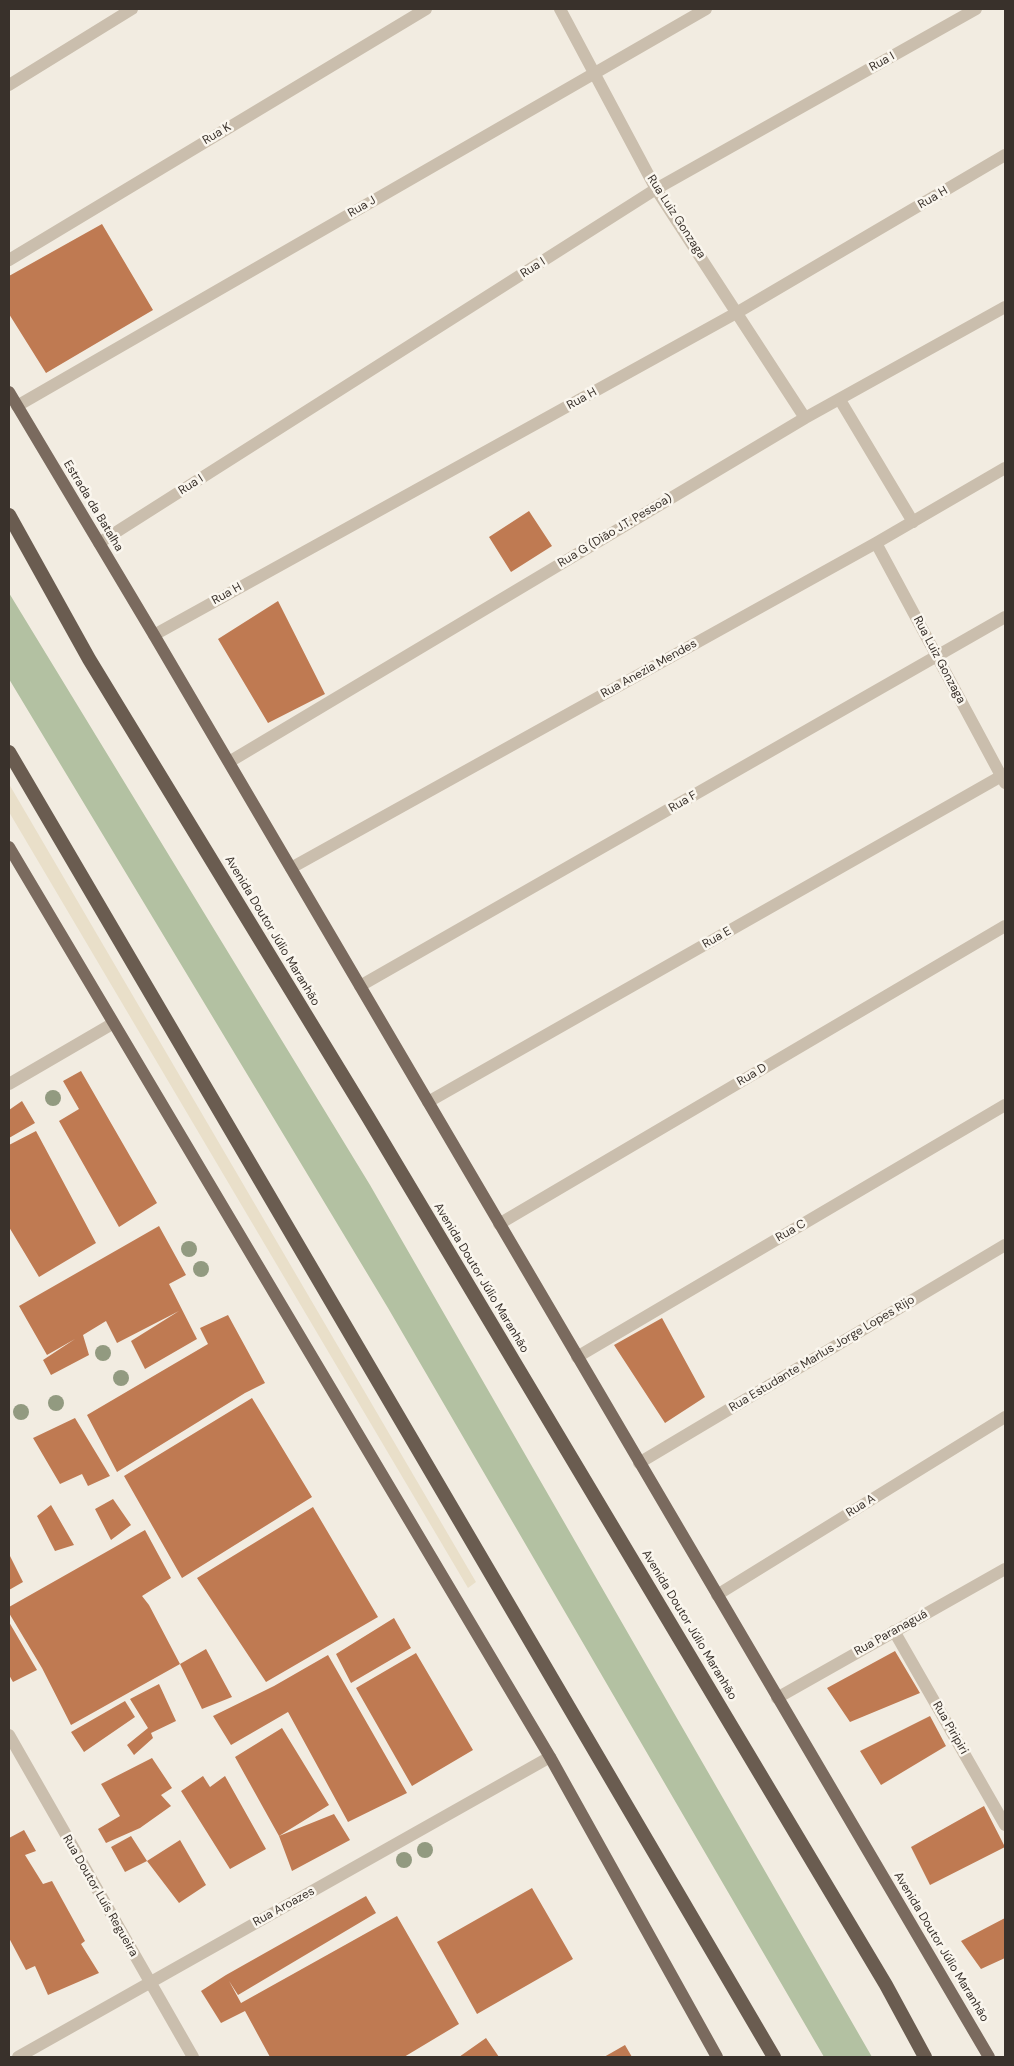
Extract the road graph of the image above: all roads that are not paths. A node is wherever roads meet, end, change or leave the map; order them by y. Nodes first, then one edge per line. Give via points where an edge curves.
1 (132, 9) edge
2 (426, 9) edge
3 (560, 9) edge
4 (706, 9) edge
5 (976, 9) edge
6 (594, 73) junction
7 (9, 85) edge
8 (1005, 155) edge
9 (656, 190) junction
10 (9, 260) edge
11 (1005, 307) edge
12 (738, 312) junction
13 (9, 392) edge
14 (840, 400) junction
15 (17, 406) junction
16 (805, 418) junction
17 (1005, 468) edge
18 (9, 515) edge
19 (913, 522) junction
20 (99, 543) junction
21 (876, 543) junction
22 (1005, 617) edge
23 (154, 635) junction
24 (937, 658) junction
25 (9, 752) edge
26 (229, 762) junction
27 (1004, 778) edge
28 (9, 847) edge
29 (291, 868) junction
30 (1005, 926) edge
31 (360, 986) junction
32 (112, 1024) junction
33 (9, 1084) edge
34 (428, 1102) junction
35 (1005, 1105) edge
36 (500, 1224) junction
37 (1005, 1245) edge
38 (577, 1357) junction
39 (1005, 1417) edge
40 (639, 1463) junction
41 (1005, 1569) edge
42 (716, 1595) junction
43 (894, 1631) junction
44 (777, 1698) junction
45 (9, 1735) edge
46 (550, 1757) junction
47 (1005, 1825) edge
48 (150, 1984) junction
49 (18, 2057) edge
50 (193, 2057) edge
51 (717, 2057) edge
52 (774, 2057) edge
53 (925, 2057) edge
54 (989, 2057) edge

1 - 7 street
2 - 10 street, Rua K
3 - 6 street, Rua Luiz Gonzaga
4 - 6 street, Rua J
5 - 9 street, Rua I
6 - 9 street, Rua Luiz Gonzaga
6 - 15 street, Rua J
8 - 12 street, Rua H
9 - 12 street, Rua Luiz Gonzaga
9 - 20 street, Rua I
11 - 14 street, Rua G (Dião J.T. Pessoa)
12 - 16 street, Rua Luiz Gonzaga
12 - 23 street, Rua H
13 - 15 main road, Estrada da Batalha
14 - 16 street, Rua G (Dião J.T. Pessoa)
14 - 19 street
15 - 20 main road, Estrada da Batalha
16 - 26 street, Rua G (Dião J.T. Pessoa)
17 - 19 street, Rua Anezia Mendes
18 - 53 highway, Avenida Doutor Júlio Maranhão via 89,659 378,1134 886,1985
19 - 21 street, Rua Anezia Mendes
20 - 23 main road, Estrada da Batalha
21 - 24 street, Rua Luiz Gonzaga
21 - 29 street, Rua Anezia Mendes
22 - 24 street, Rua F
23 - 26 main road, Avenida Doutor Júlio Maranhão
24 - 27 street, Rua Luiz Gonzaga
24 - 31 street, Rua F
25 - 52 highway
26 - 29 main road, Avenida Doutor Júlio Maranhão
27 - 34 street, Rua E
28 - 32 main road
29 - 31 main road, Avenida Doutor Júlio Maranhão
30 - 36 street, Rua D
31 - 34 main road, Avenida Doutor Júlio Maranhão
32 - 33 street
32 - 46 main road
34 - 36 main road, Avenida Doutor Júlio Maranhão
35 - 38 street, Rua C
36 - 38 main road, Avenida Doutor Júlio Maranhão
37 - 40 street, Rua Estudante Marlus Jorge Lopes Rijo
38 - 40 main road, Avenida Doutor Júlio Maranhão
39 - 42 street, Rua A
40 - 42 main road, Avenida Doutor Júlio Maranhão
41 - 43 street, Rua Paranaguá
42 - 44 main road, Avenida Doutor Júlio Maranhão
43 - 44 street, Rua Paranaguá
43 - 47 street, Rua Piripiri
44 - 54 main road, Avenida Doutor Júlio Maranhão
45 - 48 street, Rua Doutor Luís Regueira
46 - 48 street, Rua Aroazes
46 - 51 main road
48 - 49 street, Rua Aroazes
48 - 50 street, Rua Doutor Luís Regueira

